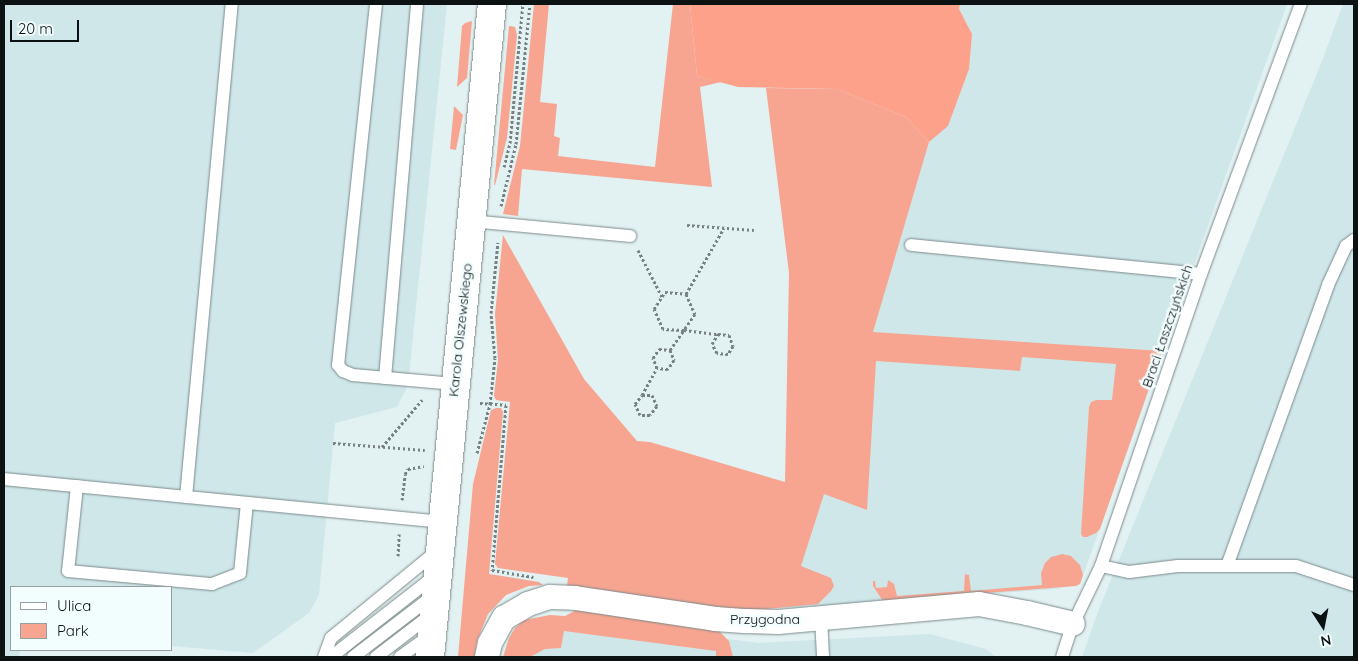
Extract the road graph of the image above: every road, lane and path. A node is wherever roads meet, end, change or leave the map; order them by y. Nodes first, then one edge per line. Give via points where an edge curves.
1 (232, 4) edge
2 (376, 4) edge
3 (417, 4) edge
4 (492, 4) edge
5 (530, 4) edge
6 (1301, 4) edge
7 (471, 221) junction
8 (499, 223) junction
9 (687, 225) dead end
10 (724, 228) junction
11 (754, 230) dead end
12 (630, 236) joint
13 (1354, 240) edge
14 (911, 245) dead end
15 (1201, 274) junction
16 (686, 294) junction
17 (662, 296) junction
18 (684, 330) junction
19 (718, 334) junction
20 (670, 350) junction
21 (657, 368) junction
22 (385, 378) junction
23 (455, 384) junction
24 (642, 395) junction
25 (422, 400) dead end
26 (476, 402) dead end
27 (490, 404) junction
28 (333, 443) dead end
29 (382, 447) junction
30 (417, 450) dead end
31 (475, 459) dead end
32 (428, 466) dead end
33 (4, 480) edge
34 (77, 486) junction
35 (403, 491) dead end
36 (186, 497) junction
37 (247, 503) junction
38 (399, 539) dead end
39 (398, 556) dead end
40 (1101, 566) junction
41 (1227, 566) junction
42 (1354, 585) edge
43 (436, 591) edge
44 (557, 598) junction
45 (821, 618) junction
46 (1073, 624) junction
47 (324, 657) edge
48 (331, 657) edge
49 (353, 657) edge
50 (376, 657) edge
51 (400, 657) edge
52 (487, 657) edge
53 (823, 657) edge
54 (1062, 657) edge

1 - 36 lane
2 - 22 lane via 338,360 345,372
3 - 22 lane
4 - 7 street, Karola Olszewskiego
5 - 8 path via 516,144
6 - 15 lane, Braci Łaszczyńskich
7 - 8 lane
7 - 23 street, Karola Olszewskiego
8 - 12 lane
8 - 27 path via 491,313 495,358
9 - 10 path
10 - 11 path
10 - 16 path
12 - 17 path
13 - 41 lane via 1346,246 1328,285
14 - 15 lane
15 - 40 lane, Braci Łaszczyńskich
16 - 17 path via 665,292
16 - 18 path via 695,314
17 - 18 path via 654,310 662,329
18 - 19 path
18 - 20 path
19 - 19 path via 712,344 717,353 728,354 733,346 729,335
20 - 21 path via 674,360 668,369
20 - 21 path via 659,349 653,358
21 - 24 path
22 - 23 lane
23 - 43 street, Karola Olszewskiego
24 - 24 path via 635,404 640,415 650,415 657,406 652,395
25 - 29 path
26 - 27 path
27 - 31 path
27 - 44 path via 506,405 492,570 556,581
28 - 29 path
29 - 30 path
32 - 35 path via 408,469
33 - 34 lane
34 - 36 lane
34 - 37 lane via 68,571 212,584 240,573
36 - 37 lane
37 - 43 lane
38 - 39 path
40 - 41 lane via 1129,572 1178,566
40 - 46 lane, Braci Łaszczyńskich
41 - 42 lane via 1296,566
43 - 47 lane via 331,638
43 - 48 lane
43 - 49 lane
43 - 50 lane
43 - 51 lane
44 - 45 street, Przygodna via 715,619 778,622
44 - 52 street, Przygodna via 540,599 504,618 490,643
45 - 46 street, Przygodna via 979,604
45 - 53 lane
46 - 54 lane, Braci Łaszczyńskich

